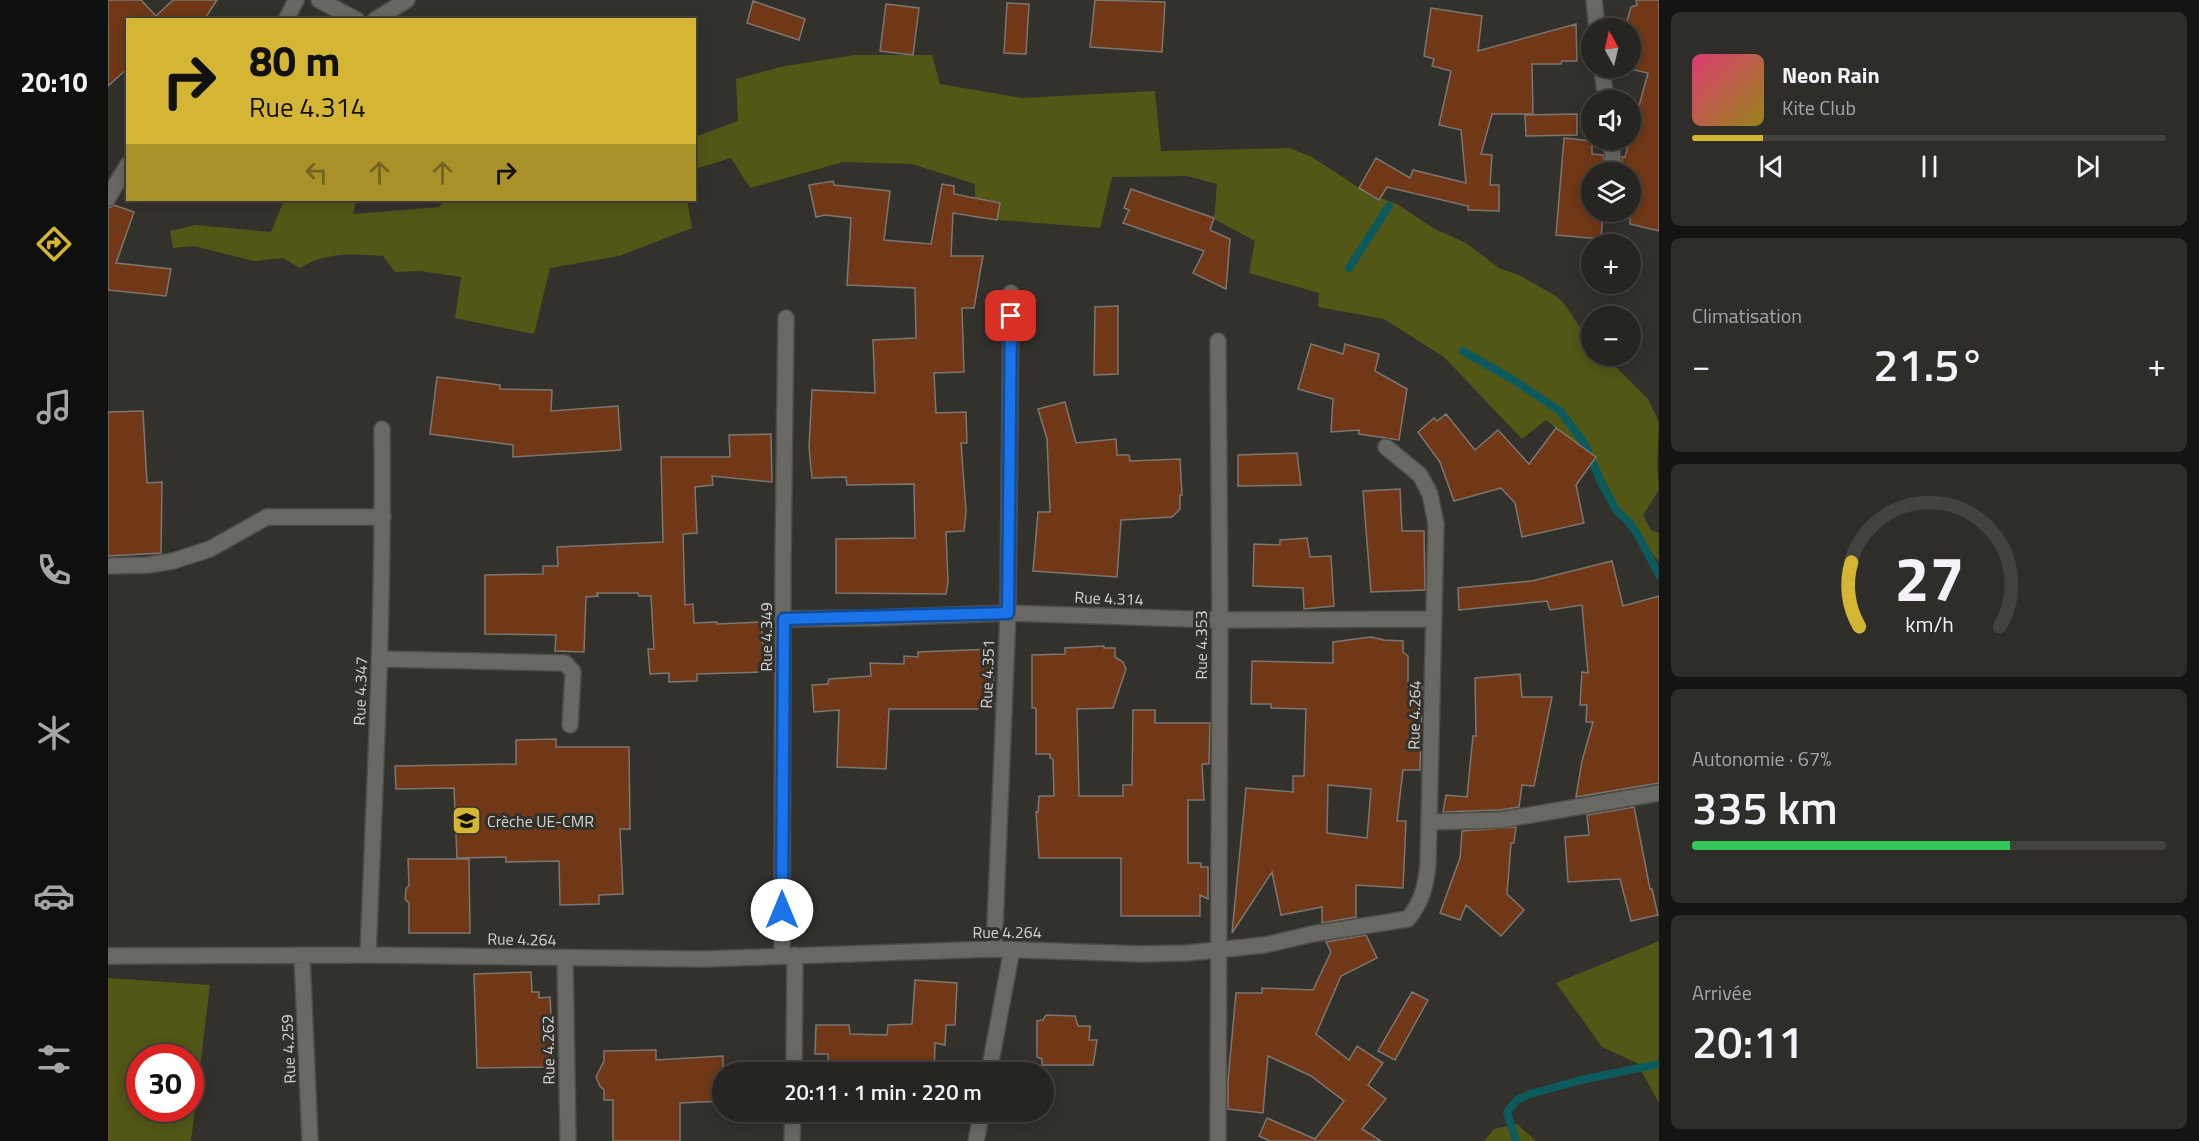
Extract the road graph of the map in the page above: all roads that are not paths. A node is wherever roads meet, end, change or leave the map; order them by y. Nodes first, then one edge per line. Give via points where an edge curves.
1 (296, 0) edge
2 (319, 0) edge
3 (406, 0) edge
4 (1594, 0) edge
5 (287, 18) edge
6 (353, 18) edge
7 (378, 18) edge
8 (1596, 18) edge
9 (1612, 150) edge
10 (1613, 161) dead end
11 (126, 167) edge
12 (108, 198) edge
13 (1011, 293) dead end
14 (786, 318) dead end
15 (1218, 341) dead end
16 (382, 429) dead end
17 (1386, 447) dead end
18 (383, 517) junction
19 (108, 566) edge
20 (1008, 613) junction
21 (784, 619) junction
22 (1434, 619) junction
23 (1220, 620) junction
24 (380, 659) junction
25 (570, 724) dead end
26 (1659, 793) edge
27 (1429, 822) junction
28 (994, 949) junction
29 (1012, 949) junction
30 (1217, 950) junction
31 (368, 955) junction
32 (789, 955) junction
33 (108, 956) edge
34 (302, 956) junction
35 (565, 958) junction
36 (794, 1062) edge
37 (991, 1062) edge
38 (793, 1122) edge
39 (980, 1122) edge
40 (310, 1141) edge
41 (568, 1141) edge
42 (792, 1141) edge
43 (976, 1141) edge
44 (1218, 1141) edge

1 - 5 street
2 - 6 street
3 - 7 street
4 - 8 street
9 - 10 street
11 - 12 street
13 - 20 street, Rue 4.351
14 - 21 street, Rue 4.349
15 - 23 street, Rue 4.353
16 - 18 street, Rue 4.347
17 - 22 street, Rue 4.264 via 1420,475 1430,494 1436,524
18 - 19 street via 267,517 210,549 173,561
18 - 24 street, Rue 4.347
20 - 21 street, Rue 4.314
20 - 23 street, Rue 4.314
20 - 28 street, Rue 4.351
21 - 32 street, Rue 4.349
22 - 23 street, Rue 4.314
22 - 27 street, Rue 4.264
23 - 30 street, Rue 4.353
24 - 25 street via 565,663 573,672
24 - 31 street, Rue 4.347
26 - 27 street via 1502,820
27 - 30 street, Rue 4.264 via 1426,878 1417,907 1408,919
28 - 29 street, Rue 4.264
28 - 32 street, Rue 4.264
29 - 30 street, Rue 4.264 via 1141,954
29 - 37 street
30 - 44 street, Rue 4.353
31 - 34 street, Rue 4.264
31 - 35 street, Rue 4.264
32 - 35 street, Rue 4.264
32 - 36 street, Rue 4.349
33 - 34 street, Rue 4.264
34 - 40 street, Rue 4.259
35 - 41 street, Rue 4.262
38 - 42 street
39 - 43 street

